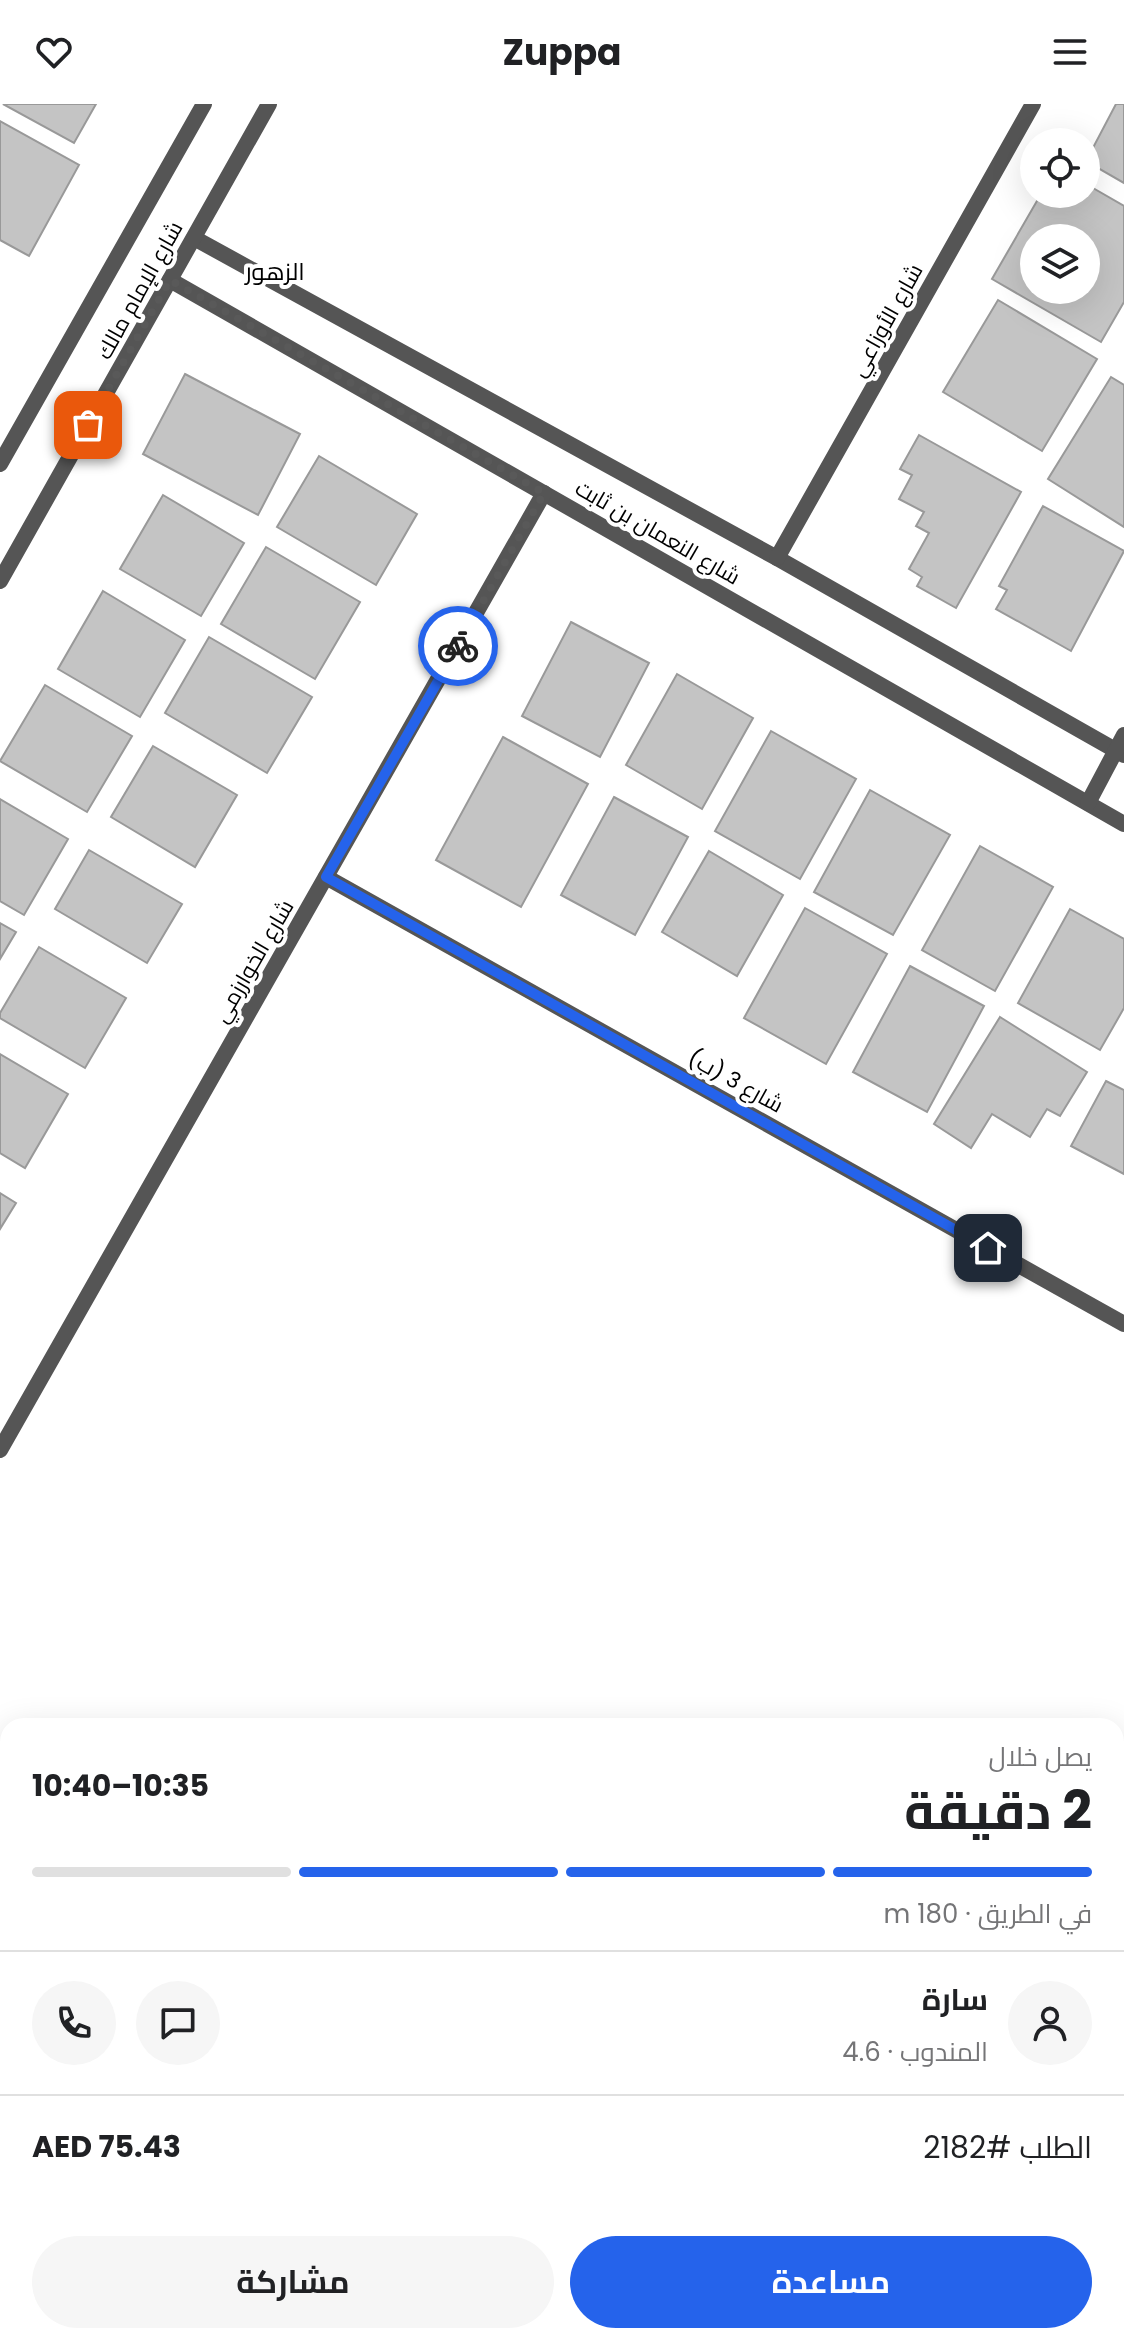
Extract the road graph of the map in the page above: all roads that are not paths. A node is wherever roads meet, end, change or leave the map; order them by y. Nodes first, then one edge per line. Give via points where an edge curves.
1 (204, 104) edge
2 (269, 104) edge
3 (1033, 104) edge
4 (194, 238) junction
5 (170, 280) junction
6 (0, 464) edge
7 (544, 493) junction
8 (777, 558) junction
9 (0, 581) edge
10 (1124, 735) edge
11 (1120, 752) edge
12 (1088, 803) junction
13 (1124, 824) edge
14 (326, 877) junction
15 (1124, 1324) edge
16 (0, 1450) edge

1 - 6 street, شارع الإمام مالك
2 - 4 street, شارع الإمام مالك
3 - 8 street, شارع الأوزاعي
4 - 5 street, شارع الإمام مالك
4 - 8 street, شارع النعمان بن ثابت
5 - 7 street, شارع النعمان بن ثابت
5 - 9 street, شارع الإمام مالك
7 - 12 street, شارع النعمان بن ثابت
7 - 14 street, شارع الخوارزمي
8 - 11 street, شارع النعمان بن ثابت
10 - 11 street
11 - 12 street
12 - 13 street, شارع النعمان بن ثابت
14 - 15 street, شارع 3 (ب)
14 - 16 street, شارع الخوارزمي

